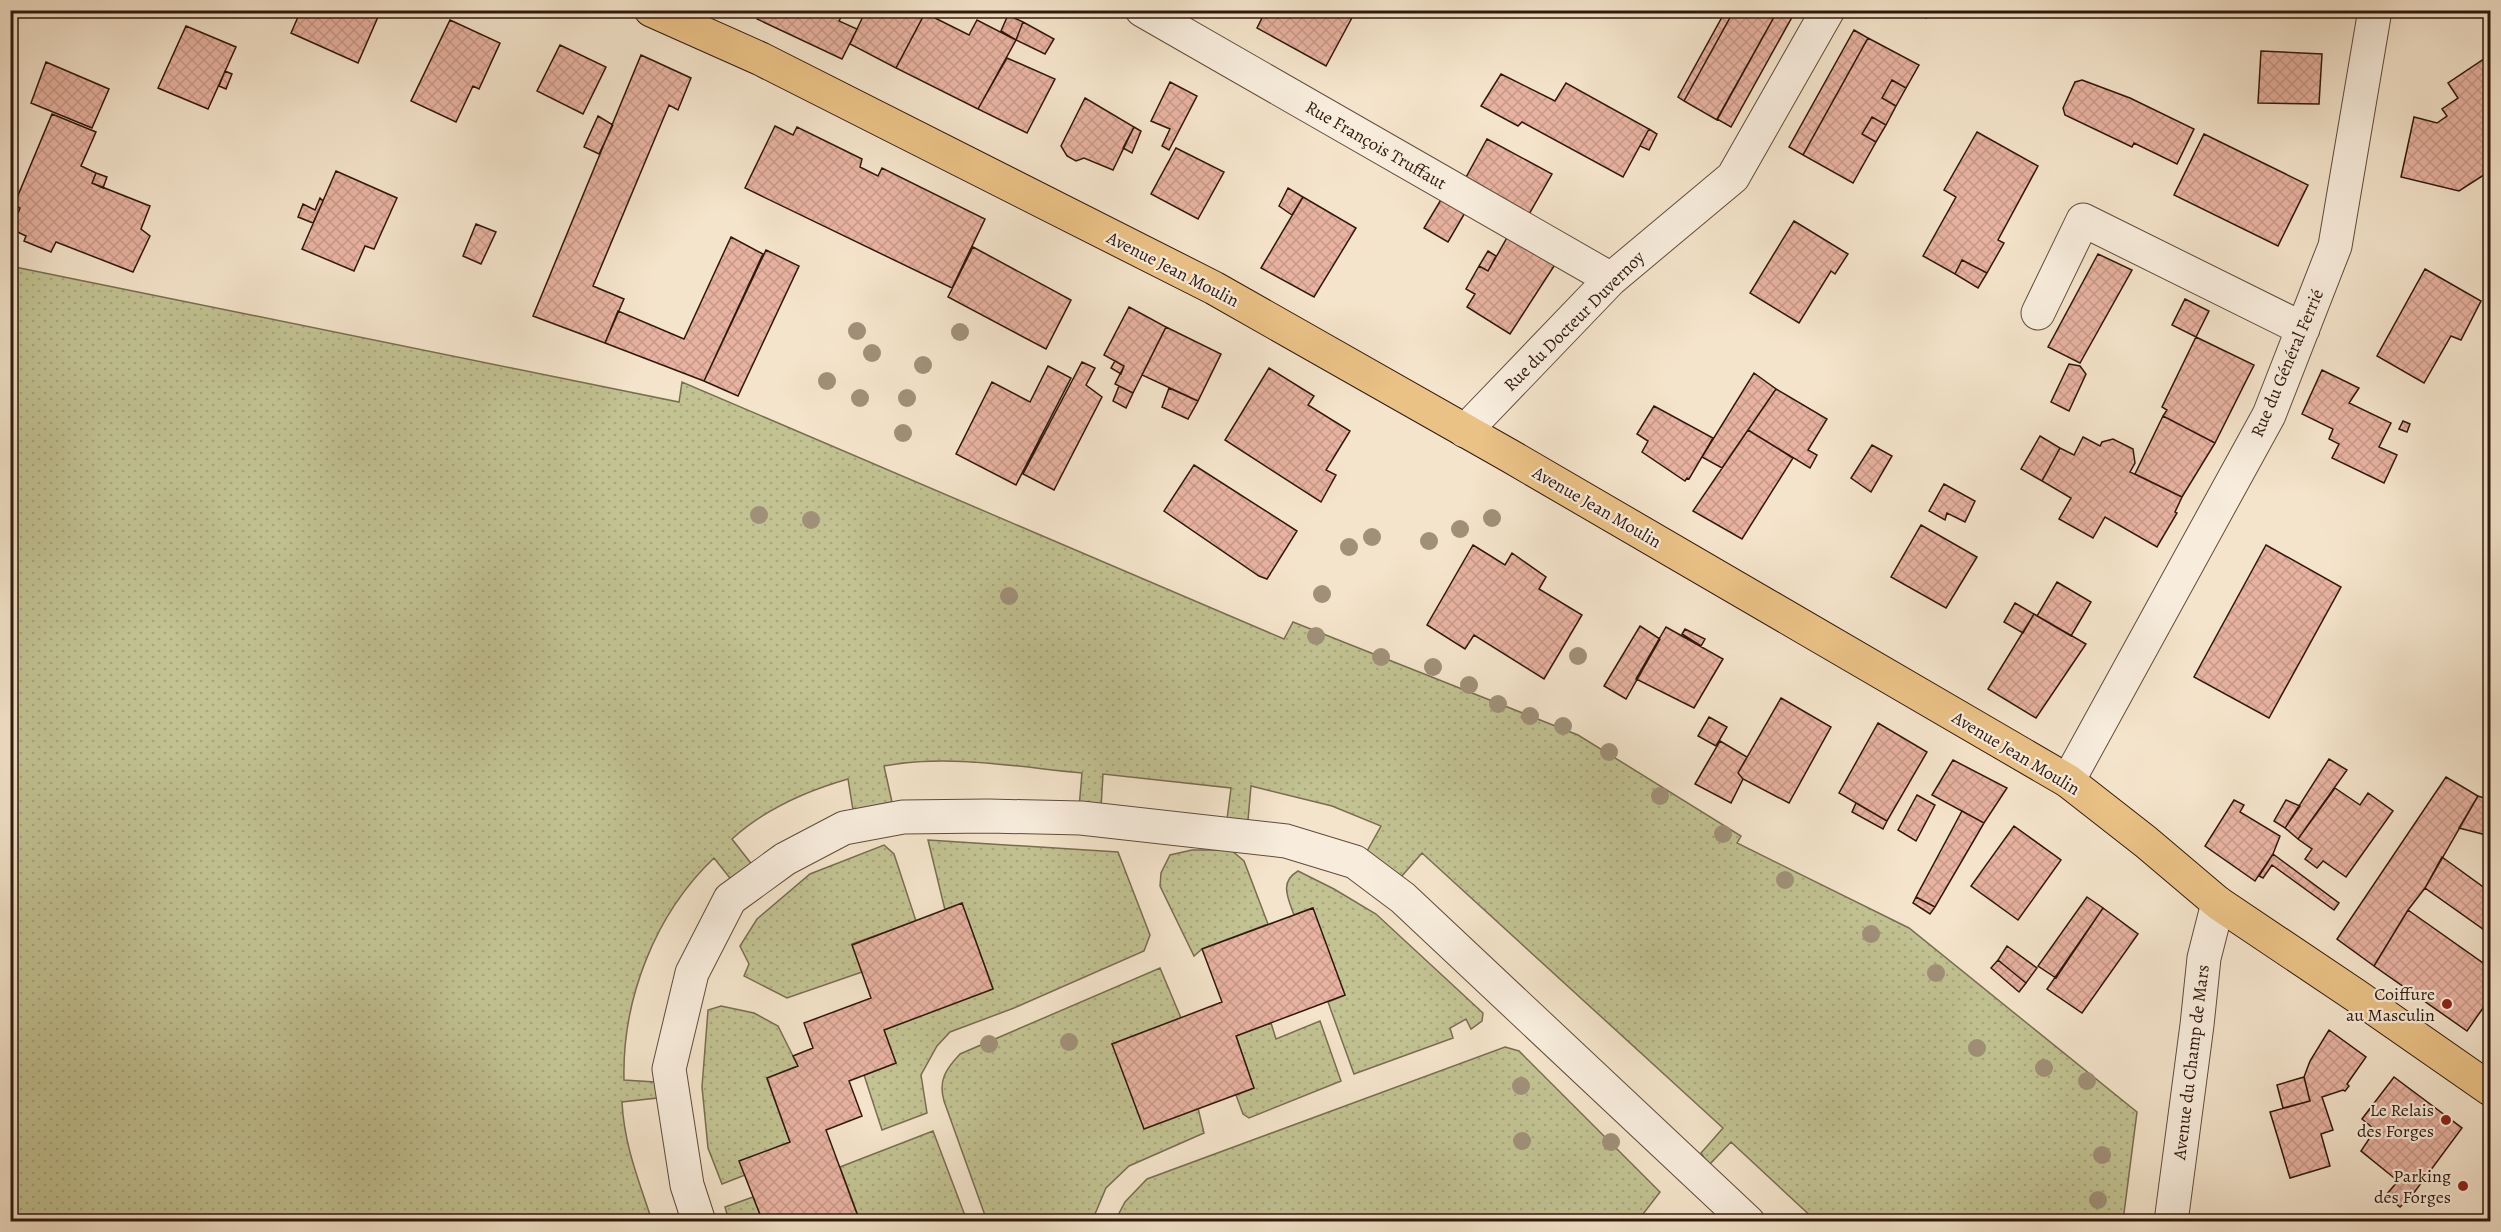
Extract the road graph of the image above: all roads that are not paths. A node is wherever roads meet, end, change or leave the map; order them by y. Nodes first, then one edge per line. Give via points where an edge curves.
1 (651, 10) edge
2 (1142, 10) edge
3 (1828, 10) edge
4 (2374, 10) edge
5 (1611, 279) junction
6 (2038, 314) dead end
7 (2303, 329) junction
8 (1465, 431) junction
9 (2068, 781) junction
10 (2218, 903) junction
11 (2490, 1089) edge
12 (699, 1221) edge
13 (1748, 1221) edge
14 (2171, 1221) edge

1 - 8 main road, Avenue Jean Moulin via 760,59 1214,288
2 - 5 street, Rue François Truffaut
3 - 5 street, Rue du Docteur Duvernoy via 1733,177
4 - 7 street, Rue du Général Ferrié via 2335,246
5 - 8 street, Rue du Docteur Duvernoy
6 - 7 street via 2083,220
7 - 9 street, Rue du Général Ferrié via 2269,415
8 - 9 main road, Avenue Jean Moulin
9 - 10 main road, Avenue Jean Moulin
10 - 11 main road, Avenue Jean Moulin
10 - 14 street, Avenue du Champ de Mars via 2204,958
12 - 13 street via 687,1185 669,1069 692,973 730,899 784,860 844,828 903,817 988,816 1081,818 1286,841 1355,862 1403,898

